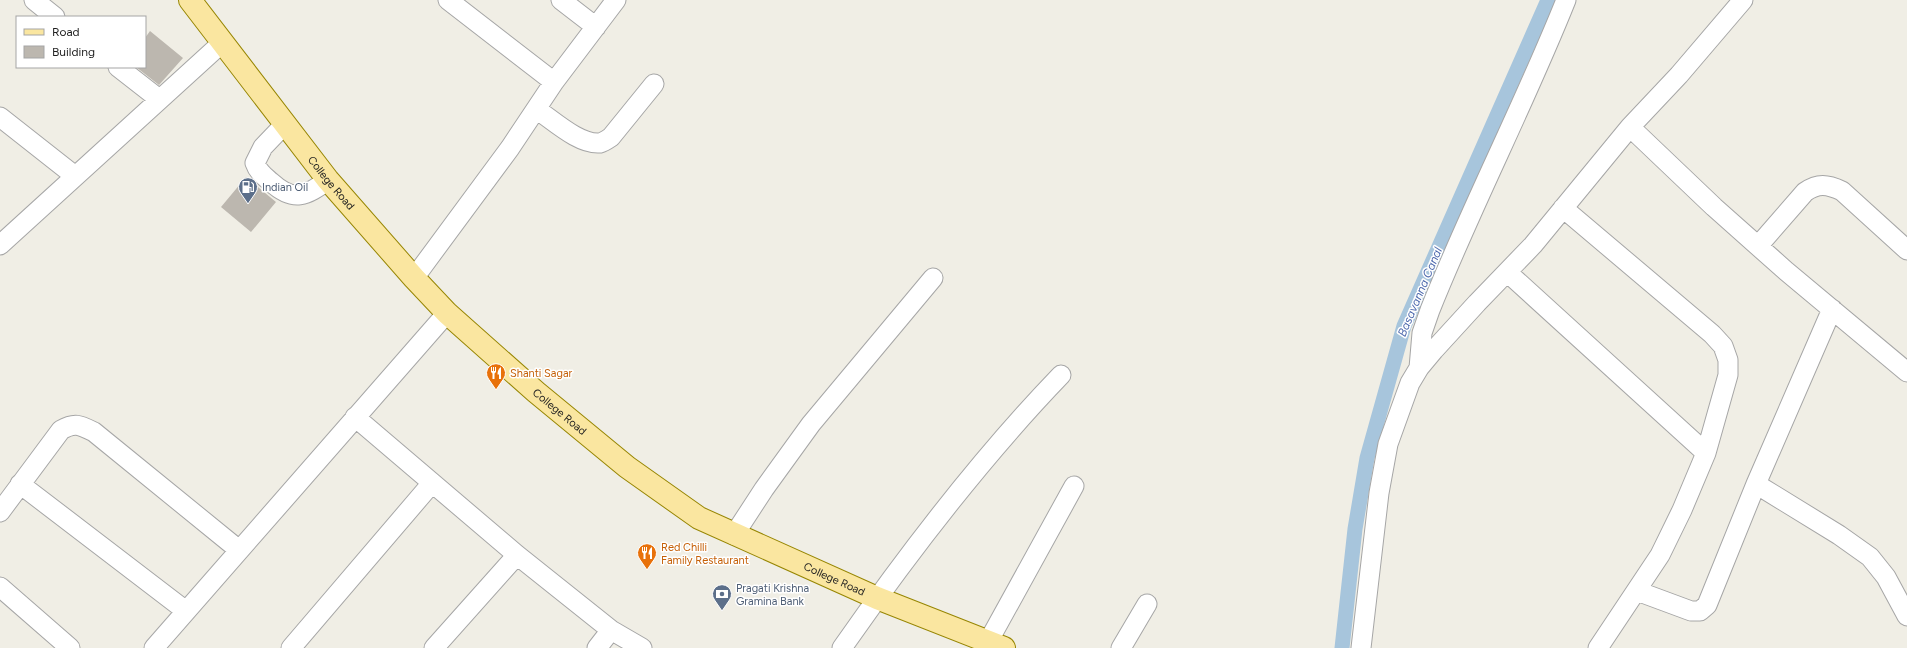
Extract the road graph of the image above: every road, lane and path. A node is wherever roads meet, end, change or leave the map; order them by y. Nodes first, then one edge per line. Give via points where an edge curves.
1 (34, 0) edge
2 (190, 0) edge
3 (448, 0) edge
4 (561, 0) edge
5 (616, 0) edge
6 (1566, 0) edge
7 (1743, 0) edge
8 (54, 16) edge
9 (596, 27) junction
10 (223, 42) junction
11 (119, 68) edge
12 (554, 82) junction
13 (654, 84) dead end
14 (159, 99) junction
15 (536, 109) junction
16 (0, 117) edge
17 (285, 124) junction
18 (1630, 127) junction
19 (75, 176) junction
20 (328, 180) junction
21 (1562, 208) junction
22 (0, 246) edge
23 (1758, 246) junction
24 (1907, 250) edge
25 (1507, 272) junction
26 (414, 278) junction
27 (933, 278) dead end
28 (1832, 309) junction
29 (448, 313) junction
30 (1419, 368) junction
31 (1907, 372) edge
32 (1061, 375) dead end
33 (355, 417) junction
34 (1706, 453) junction
35 (432, 482) junction
36 (20, 484) junction
37 (1756, 484) junction
38 (1074, 486) dead end
39 (0, 512) edge
40 (734, 535) junction
41 (239, 550) junction
42 (517, 555) junction
43 (0, 587) edge
44 (1637, 591) junction
45 (877, 598) junction
46 (1147, 604) dead end
47 (186, 611) junction
48 (1907, 616) edge
49 (611, 630) junction
50 (996, 645) edge
51 (70, 648) edge
52 (154, 648) edge
53 (291, 648) edge
54 (434, 648) edge
55 (597, 648) edge
56 (642, 648) edge
57 (842, 648) edge
58 (1121, 648) edge
59 (1361, 648) edge
60 (1598, 648) edge

1 - 8 street
2 - 10 main road, College Road
3 - 12 street
4 - 9 street
5 - 9 street
6 - 30 street via 1430,310 1422,333
7 - 18 street via 1679,75
9 - 12 street
10 - 14 street
10 - 17 main road, College Road
11 - 14 street
12 - 15 street
13 - 15 street via 621,127 602,143 576,137
14 - 19 street
15 - 26 street
16 - 19 street
17 - 20 main road, College Road
17 - 20 street via 260,152 255,163 258,170 289,195 312,192
18 - 21 street
18 - 23 street
19 - 22 street
20 - 26 main road, College Road
21 - 25 street via 1533,245
21 - 34 street via 1723,346 1728,360 1728,375
23 - 24 street via 1805,192 1822,184 1842,191
23 - 28 street
25 - 30 street
25 - 34 street
26 - 29 main road, College Road
27 - 40 street via 811,424
28 - 31 street
28 - 37 street
29 - 33 street
29 - 40 main road, College Road via 536,392 627,467 698,518
30 - 59 street via 1410,383 1388,444 1379,493
32 - 45 street via 1023,414 977,469
33 - 35 street
33 - 41 street
34 - 44 street via 1660,554
35 - 42 street
35 - 53 street
36 - 39 street
36 - 41 street via 61,430 71,424 82,426 94,432
36 - 47 street
37 - 44 street via 1707,605 1700,611 1691,612
37 - 48 street via 1870,557 1886,578
38 - 50 street
40 - 45 main road, College Road
41 - 47 street
42 - 49 street
42 - 54 street
43 - 51 street
44 - 60 street
45 - 50 main road, College Road
45 - 57 street
46 - 58 street
47 - 52 street
49 - 55 street
49 - 56 street

